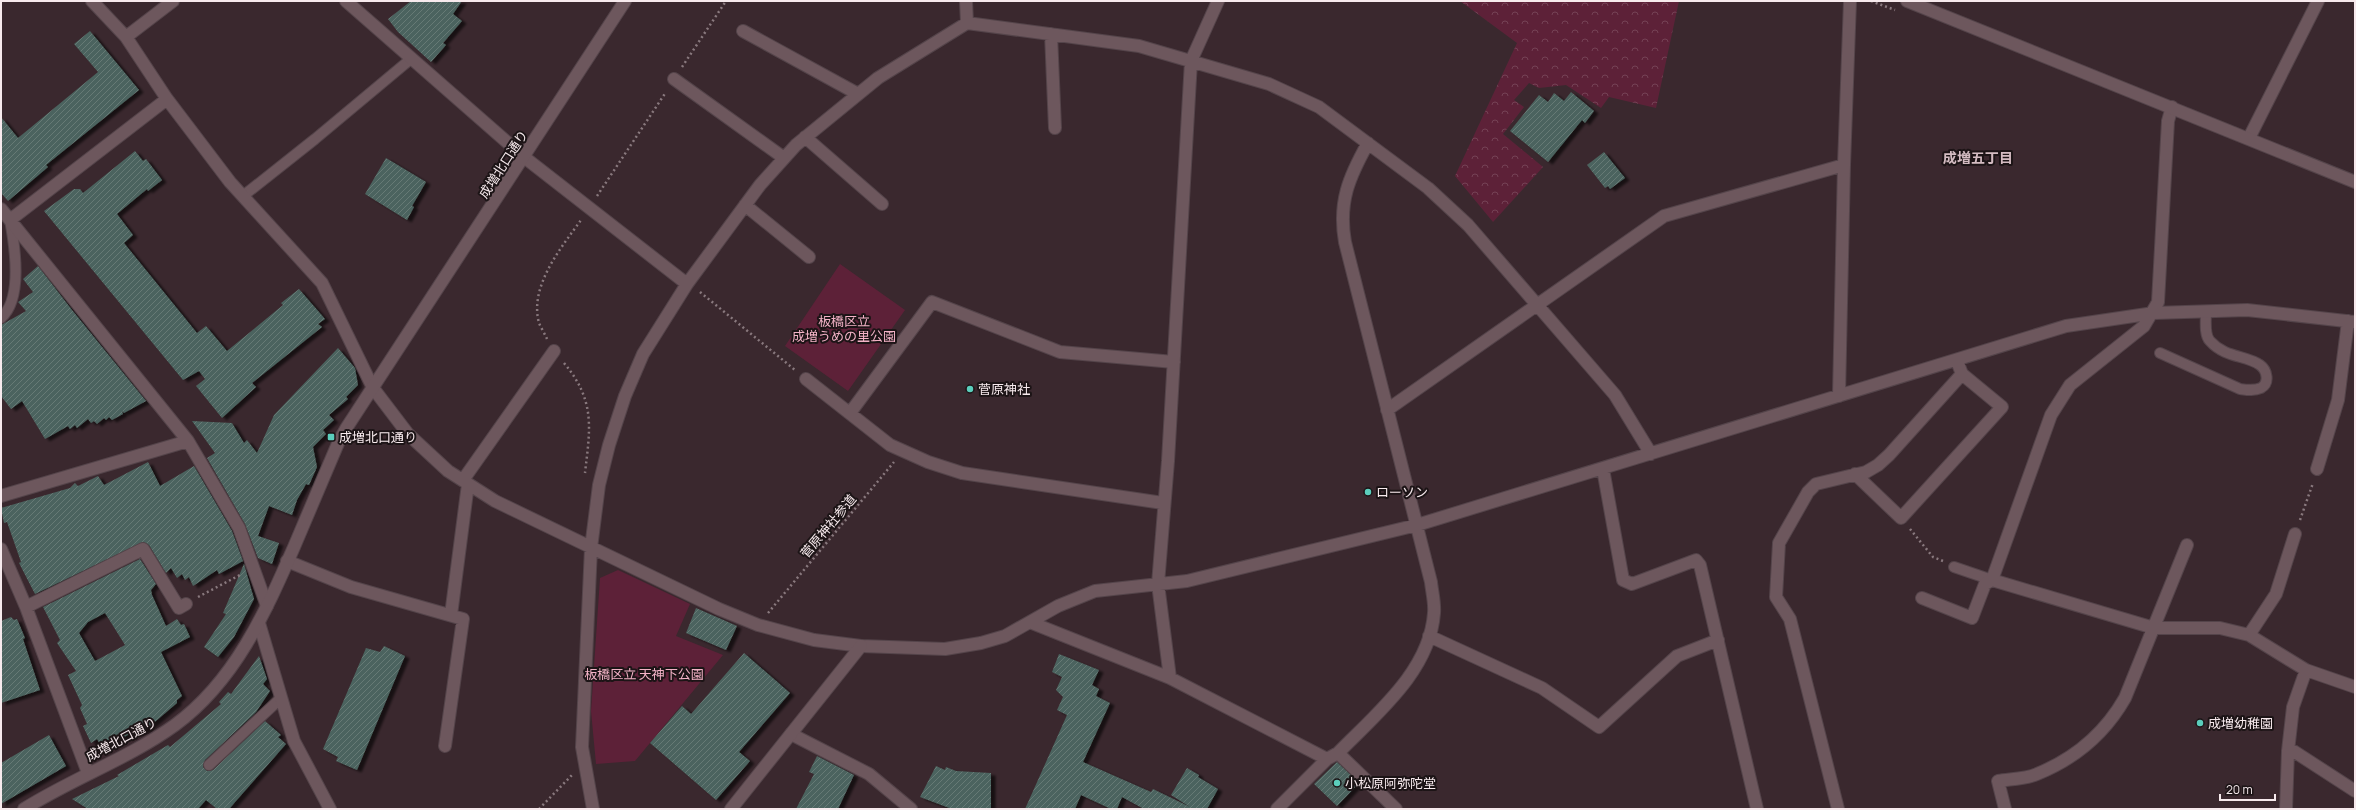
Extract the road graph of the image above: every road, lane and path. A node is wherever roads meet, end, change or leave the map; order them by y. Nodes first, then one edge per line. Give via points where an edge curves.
1 (92, 1) edge
2 (173, 1) edge
3 (346, 1) edge
4 (624, 1) edge
5 (726, 1) edge
6 (966, 1) edge
7 (1218, 1) edge
8 (1850, 1) edge
9 (1906, 1) edge
10 (2318, 1) edge
11 (967, 23) junction
12 (743, 31) dead end
13 (1051, 34) junction
14 (126, 37) junction
15 (412, 58) junction
16 (1191, 62) junction
17 (674, 79) junction
18 (858, 94) junction
19 (167, 99) junction
20 (2172, 107) junction
21 (1055, 128) dead end
22 (805, 137) junction
23 (2249, 138) junction
24 (1368, 143) junction
25 (524, 156) junction
26 (784, 158) junction
27 (1844, 165) junction
28 (2355, 182) edge
29 (243, 196) junction
30 (882, 204) dead end
31 (745, 205) junction
32 (590, 206) junction
33 (1, 209) edge
34 (10, 220) junction
35 (809, 257) dead end
36 (691, 286) junction
37 (1536, 304) junction
38 (2206, 311) junction
39 (2154, 313) junction
40 (1, 318) edge
41 (2352, 322) edge
42 (554, 351) junction
43 (2160, 354) dead end
44 (1957, 361) junction
45 (1174, 362) junction
46 (1962, 374) junction
47 (806, 379) joint
48 (373, 388) junction
49 (1839, 396) junction
50 (1387, 410) junction
51 (850, 413) junction
52 (188, 441) junction
53 (903, 451) junction
54 (1651, 454) junction
55 (1603, 468) junction
56 (2317, 469) joint
57 (1855, 474) junction
58 (584, 480) dead end
59 (466, 482) junction
60 (1, 496) edge
61 (1164, 503) junction
62 (1904, 521) junction
63 (1417, 525) junction
64 (2296, 534) joint
65 (2187, 545) dead end
66 (591, 548) junction
67 (1, 549) edge
68 (287, 561) junction
69 (1954, 567) joint
70 (245, 572) dead end
71 (1992, 580) junction
72 (1158, 584) junction
73 (1922, 598) dead end
74 (186, 604) joint
75 (267, 606) junction
76 (26, 607) junction
77 (768, 613) dead end
78 (452, 615) junction
79 (259, 623) junction
80 (1032, 623) junction
81 (2154, 628) junction
82 (2249, 635) junction
83 (1430, 636) junction
84 (1718, 640) junction
85 (861, 646) junction
86 (2306, 670) junction
87 (1170, 678) junction
88 (2355, 686) edge
89 (281, 698) junction
90 (791, 734) junction
91 (445, 746) dead end
92 (2288, 751) junction
93 (1338, 753) junction
94 (1327, 759) junction
95 (208, 765) dead end
96 (572, 767) dead end
97 (88, 773) junction
98 (2355, 791) edge
99 (24, 809) edge
100 (329, 809) edge
101 (539, 809) edge
102 (594, 809) edge
103 (732, 809) edge
104 (911, 809) edge
105 (1277, 809) edge
106 (1396, 809) edge
107 (1757, 809) edge
108 (1838, 809) edge
109 (2005, 809) edge
110 (2286, 809) edge

1 - 14 street
2 - 14 street
3 - 15 street
4 - 25 street, 成増北口通り
5 - 17 path
6 - 11 street
7 - 16 street
8 - 27 street
9 - 20 street
10 - 23 street
11 - 13 street
11 - 18 street via 901,63
12 - 18 street
13 - 16 street via 1140,46
13 - 21 street
14 - 19 street
15 - 25 street
15 - 29 lane
16 - 24 street via 1269,84 1319,107
16 - 45 street
17 - 26 street
17 - 32 path
18 - 22 street
19 - 29 street
19 - 34 street
20 - 23 street
20 - 39 street via 2168,120 2158,302
22 - 26 street
22 - 30 street
23 - 28 street
24 - 37 street via 1428,188 1468,225
24 - 50 street via 1343,199 1341,220
25 - 32 street
25 - 48 street, 成増北口通り
26 - 31 street
27 - 37 street via 1664,216
27 - 49 street
29 - 48 street via 322,283
31 - 35 street
31 - 36 street
32 - 36 street
32 - 42 path via 545,275 538,300 539,322
33 - 34 street
34 - 40 lane via 15,270 14,296 8,312
34 - 52 street
36 - 47 path
36 - 66 street via 643,354 625,396 599,484
37 - 50 street
37 - 54 street via 1615,395
38 - 39 street
38 - 41 street via 2247,310
38 - 43 lane via 2209,341 2224,352 2259,364 2266,370 2267,379 2264,386 2255,391 2240,390
39 - 44 street via 2066,326
39 - 71 street via 2144,326 2070,385 2051,415
41 - 56 street via 2338,400
42 - 58 path via 570,370 589,414 590,433
42 - 59 street
44 - 46 street
44 - 49 street
45 - 51 street via 1060,352 932,302
45 - 61 street
46 - 57 street via 1889,455 1878,465
46 - 62 street via 2002,407
47 - 51 street
48 - 59 street via 408,434 448,471
48 - 68 street, 成増北口通り via 339,441
49 - 54 street
50 - 63 street
51 - 53 street via 890,445
52 - 60 street
52 - 75 street via 239,528
53 - 61 street via 962,472
53 - 77 path, 菅原神社参道
54 - 55 street
55 - 63 street
55 - 84 street via 1623,580 1632,584 1696,560 1700,565
56 - 64 path
57 - 62 street
57 - 108 street via 1816,484 1808,492 1780,543 1776,597 1790,619
59 - 66 street via 495,501
59 - 78 street
61 - 72 street
62 - 69 path via 1933,556
63 - 72 street via 1186,581
63 - 83 street via 1432,582 1434,612
64 - 82 street via 2276,594
65 - 81 street
66 - 85 street via 758,625 814,640
66 - 102 street via 582,747
67 - 76 street
68 - 75 street, 成増北口通り
68 - 78 street via 351,586
69 - 71 lane
70 - 74 path
71 - 73 street via 1984,584 1972,618
71 - 81 street
72 - 80 street via 1095,591 1058,606
72 - 87 street
74 - 76 street via 179,608 143,549
75 - 79 street, 成増北口通り
76 - 97 street
78 - 91 street via 463,619
79 - 89 street
79 - 97 street, 成増北口通り via 211,693 182,719 148,744
80 - 85 street via 1005,636 946,649
80 - 87 street
81 - 82 street via 2220,628
81 - 109 street via 2125,698 2113,719 2076,754 2036,775 1998,781
82 - 86 street
83 - 84 street via 1542,688 1599,727 1677,656
83 - 93 street via 1418,662 1397,691
84 - 107 street
85 - 90 street
86 - 88 street
86 - 92 street via 2293,707
87 - 94 street
89 - 95 lane
89 - 100 street via 294,741
90 - 103 street
90 - 104 street via 868,774
92 - 98 street via 2295,752
92 - 110 street
93 - 94 street
93 - 106 street
94 - 105 street
96 - 101 path via 573,774
97 - 99 street, 成増北口通り

